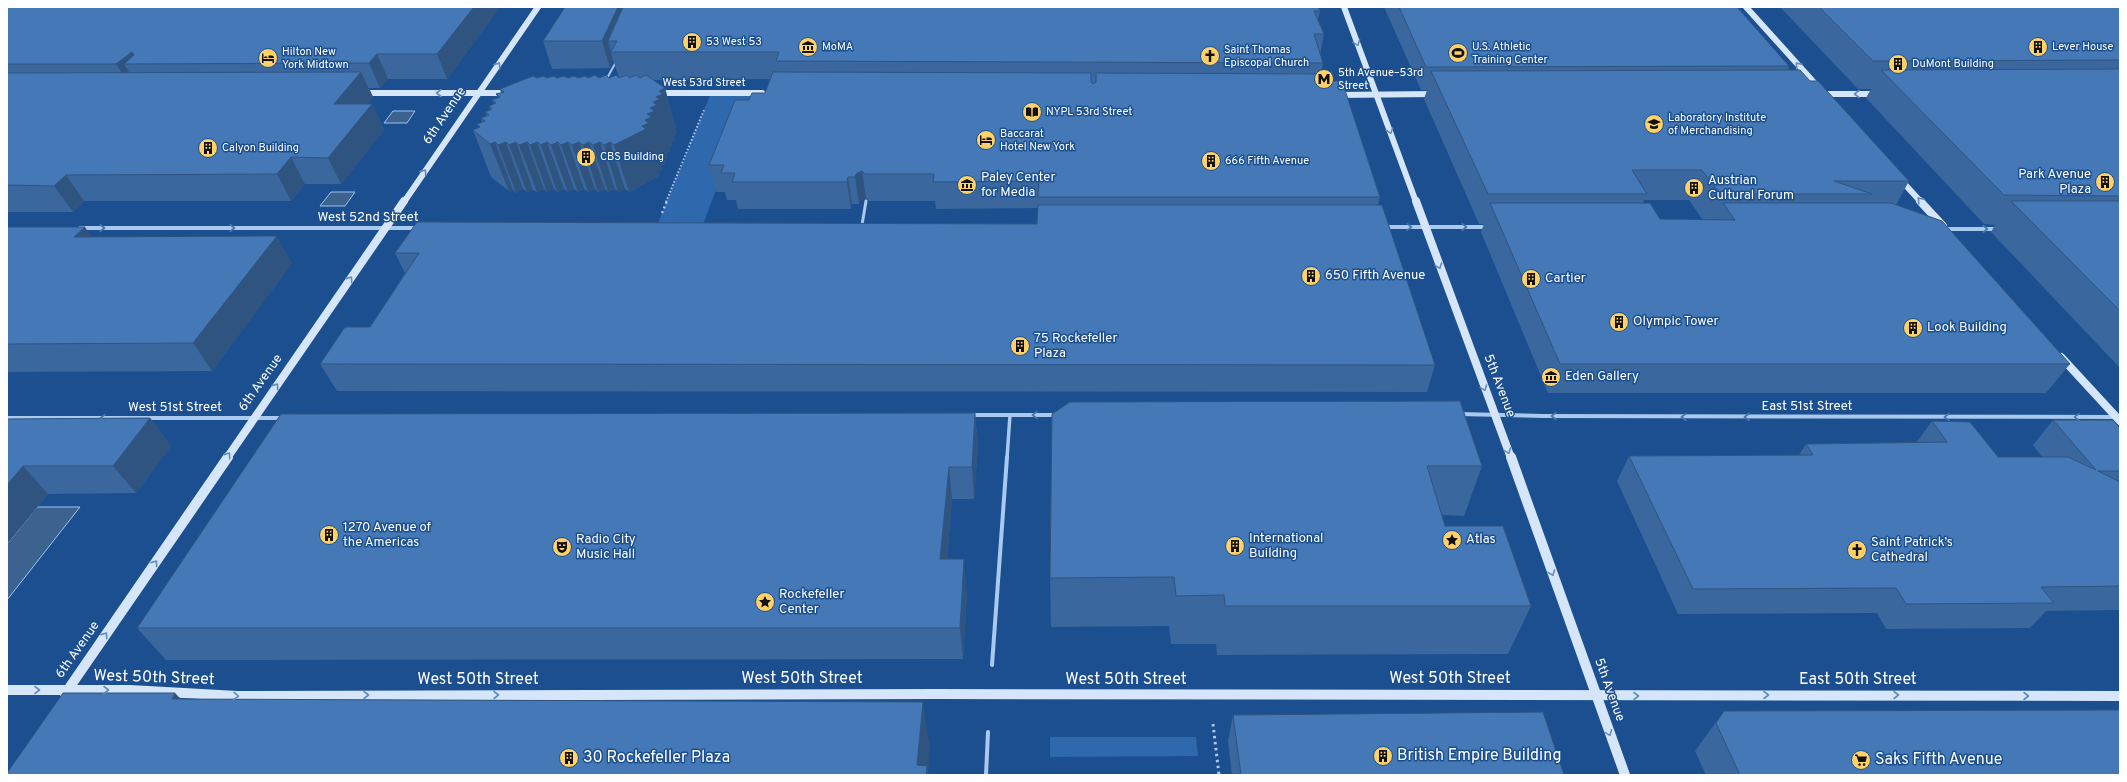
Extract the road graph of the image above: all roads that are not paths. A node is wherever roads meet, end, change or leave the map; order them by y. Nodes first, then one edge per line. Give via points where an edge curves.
1 (538, 7) edge
2 (1344, 7) edge
3 (1746, 7) edge
4 (619, 55) edge
5 (603, 86) edge
6 (647, 92) edge
7 (356, 93) edge
8 (478, 93) junction
9 (516, 93) edge
10 (769, 93) edge
11 (1376, 94) junction
12 (1440, 94) edge
13 (1809, 94) edge
14 (1824, 94) junction
15 (1886, 94) edge
16 (1332, 95) edge
17 (1830, 99) edge
18 (1896, 174) edge
19 (866, 201) dead end
20 (854, 227) edge
21 (862, 227) junction
22 (870, 227) edge
23 (1380, 227) edge
24 (1425, 227) junction
25 (1495, 227) edge
26 (72, 228) edge
27 (386, 228) junction
28 (425, 228) edge
29 (1942, 229) junction
30 (2004, 229) dead end
31 (1955, 239) edge
32 (2058, 353) edge
33 (964, 414) edge
34 (1010, 414) junction
35 (1455, 414) edge
36 (1494, 414) junction
37 (1062, 415) edge
38 (7, 418) edge
39 (254, 418) junction
40 (286, 418) edge
41 (2119, 419) edge
42 (992, 664) dead end
43 (7, 690) edge
44 (67, 690) junction
45 (1597, 696) junction
46 (2120, 696) edge
47 (58, 703) edge
48 (988, 732) dead end
49 (986, 775) edge
50 (1625, 775) edge

8 -> 1 main road, 6th Avenue
2 -> 11 main road, 5th Avenue
14 -> 3 main road
4 - 5 lane
6 - 10 main road, West 53rd Street
8 -> 7 main road
8 - 9 main road
27 -> 8 main road, 6th Avenue
11 - 12 main road
11 - 16 main road
11 -> 24 main road, 5th Avenue
13 - 14 main road
15 -> 14 main road
14 - 17 main road
29 -> 18 main road
19 - 21 lane
20 - 21 street
21 - 22 street
23 -> 24 street
24 -> 25 street
24 -> 36 main road, 5th Avenue
26 -> 27 street, West 52nd Street
27 - 28 street, West 52nd Street
39 -> 27 main road, 6th Avenue
29 -> 30 street
29 - 31 main road
32 - 41 main road
33 - 34 street
37 -> 34 street
34 - 42 street
35 - 36 street
41 -> 36 street, East 51st Street
36 -> 45 main road, 5th Avenue
39 -> 38 street, West 51st Street
39 - 40 street, West 51st Street
44 -> 39 main road, 6th Avenue
43 -> 44 main road, West 50th Street
44 -> 45 main road, West 50th Street via 130,690 237,696
44 - 47 main road, 6th Avenue
45 -> 46 main road, East 50th Street
45 -> 50 main road, 5th Avenue
48 - 49 street

